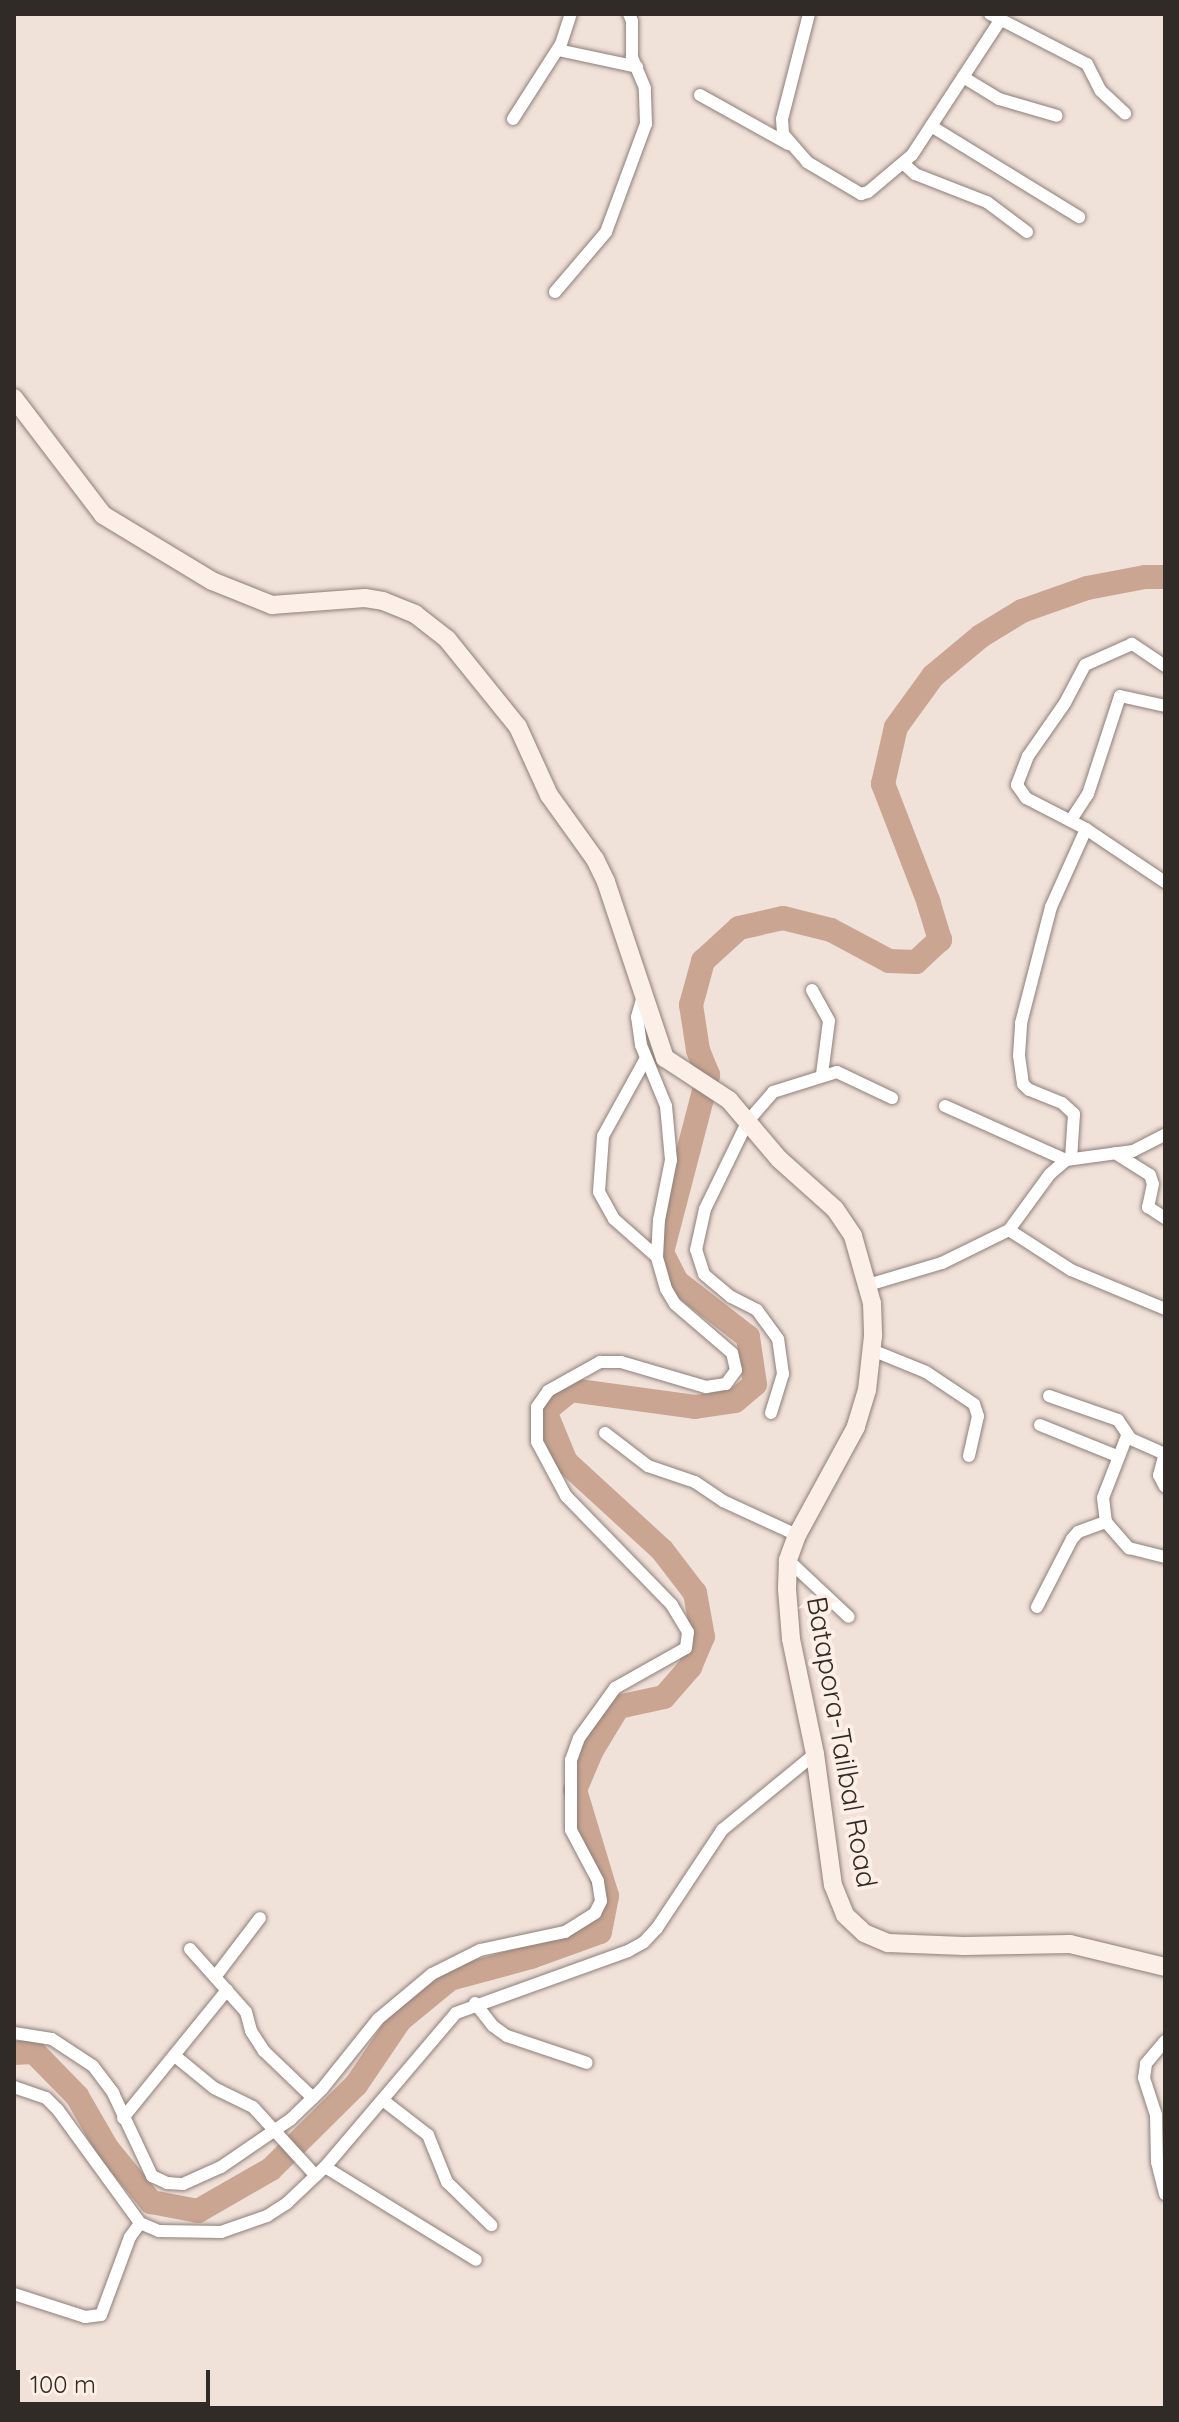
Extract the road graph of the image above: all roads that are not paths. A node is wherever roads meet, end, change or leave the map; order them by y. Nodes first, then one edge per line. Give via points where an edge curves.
1 (571, 14) edge
2 (581, 14) edge
3 (629, 14) edge
4 (809, 14) edge
5 (996, 17) edge
6 (558, 50) junction
7 (637, 67) junction
8 (963, 77) junction
9 (700, 95) dead end
10 (1125, 113) dead end
11 (1057, 116) dead end
12 (513, 119) dead end
13 (931, 126) junction
14 (789, 144) junction
15 (904, 164) junction
16 (1079, 217) dead end
17 (1027, 232) dead end
18 (555, 292) dead end
19 (14, 398) edge
20 (1165, 666) edge
21 (1165, 706) edge
22 (1071, 820) junction
23 (1086, 829) junction
24 (1165, 882) edge
25 (812, 990) dead end
26 (644, 992) junction
27 (645, 1060) junction
28 (822, 1074) junction
29 (892, 1098) dead end
30 (945, 1106) dead end
31 (748, 1121) junction
32 (1165, 1135) edge
33 (1115, 1153) junction
34 (1068, 1159) junction
35 (1165, 1218) edge
36 (1009, 1230) junction
37 (657, 1257) junction
38 (868, 1285) junction
39 (1165, 1309) edge
40 (872, 1350) junction
41 (1049, 1396) dead end
42 (771, 1413) dead end
43 (1040, 1425) dead end
44 (605, 1433) dead end
45 (1127, 1436) junction
46 (1165, 1454) edge
47 (969, 1456) dead end
48 (1117, 1456) junction
49 (1165, 1487) edge
50 (1106, 1522) junction
51 (797, 1535) junction
52 (1165, 1557) edge
53 (788, 1560) junction
54 (1037, 1607) dead end
55 (849, 1617) dead end
56 (815, 1754) junction
57 (260, 1918) dead end
58 (190, 1949) dead end
59 (1162, 1961) edge
60 (215, 1977) junction
61 (227, 1990) junction
62 (475, 2003) junction
63 (14, 2033) edge
64 (1165, 2041) edge
65 (175, 2056) junction
66 (587, 2063) dead end
67 (14, 2087) edge
68 (313, 2098) junction
69 (384, 2101) junction
70 (123, 2118) junction
71 (272, 2130) junction
72 (320, 2172) junction
73 (1165, 2194) edge
74 (140, 2223) junction
75 (491, 2225) dead end
76 (476, 2260) dead end
77 (14, 2294) edge

1 - 2 street
1 - 6 street
3 - 7 street
4 - 14 street via 782,119
5 - 8 street
5 - 10 street via 1087,64 1101,91
6 - 7 street
6 - 12 street
7 - 18 street via 648,113 621,199 606,232
8 - 11 street via 999,99
8 - 13 street
9 - 14 street
13 - 15 street
13 - 16 street
14 - 15 street via 807,162 861,194
15 - 17 street via 924,178 987,202
19 - 26 main road, Batapora-Tailbal Road via 103,515 212,581 272,605 383,601 415,614 447,639 518,727 549,795 595,859
20 - 22 street via 1132,644 1085,665 1028,756 1018,790
21 - 22 street via 1120,696 1088,794
22 - 23 street
23 - 24 street
23 - 34 street via 1056,892 1021,1023 1023,1084 1074,1114
25 - 28 street via 829,1021
26 - 27 street via 637,1017
26 - 31 main road, Batapora-Tailbal Road via 665,1058 729,1100
27 - 37 street via 666,1106 671,1160
27 - 37 street via 603,1136 599,1192 614,1219
28 - 29 street via 844,1074
28 - 31 street via 807,1084 773,1092
30 - 34 street
31 - 38 main road, Batapora-Tailbal Road via 844,1221
31 - 42 street via 705,1209 696,1250 704,1274 757,1310 778,1339 783,1374
32 - 33 street via 1133,1151
33 - 34 street
33 - 35 street via 1150,1175 1148,1207
34 - 36 street via 1050,1174
36 - 38 street via 942,1263
36 - 39 street via 1071,1270
37 - 68 street via 675,1304 732,1353 733,1379 706,1387 621,1362 600,1362 548,1391 537,1407 535,1427 537,1442 566,1496 672,1605 688,1632 686,1648 615,1688 579,1738 571,1760 571,1830 598,1881 601,1901 595,1913 565,1932 480,1950 432,1974 378,2019
38 - 40 main road, Batapora-Tailbal Road
40 - 47 street via 926,1372 974,1404 978,1416
40 - 51 main road, Batapora-Tailbal Road via 856,1427
41 - 45 street via 1118,1420
43 - 48 street
44 - 51 street via 648,1466 695,1482
45 - 46 street
45 - 48 street
46 - 49 street via 1159,1475
48 - 50 street via 1103,1498
50 - 52 street via 1129,1548
50 - 54 street via 1072,1539
51 - 53 main road, Batapora-Tailbal Road
53 - 55 street
53 - 56 main road, Batapora-Tailbal Road via 791,1639
56 - 59 main road, Batapora-Tailbal Road via 833,1885 845,1915 864,1933 903,1944 1070,1944
56 - 62 street via 722,1830 644,1942
57 - 60 street
58 - 60 street
60 - 61 street
61 - 65 street
61 - 68 street via 249,2017 264,2051
62 - 66 street via 507,2036
62 - 69 street via 441,2026
63 - 70 street via 52,2039 93,2066 104,2077
64 - 73 street via 1144,2070 1156,2115 1157,2162
65 - 70 street
65 - 71 street via 214,2088 245,2101
67 - 74 street via 46,2098 58,2110
68 - 71 street
69 - 72 street
69 - 75 street via 428,2135 450,2187
70 - 71 street via 152,2176 178,2184 201,2178
71 - 72 street via 304,2165
72 - 74 street via 277,2209 232,2229 159,2231
72 - 76 street
74 - 77 street via 101,2315 85,2317

